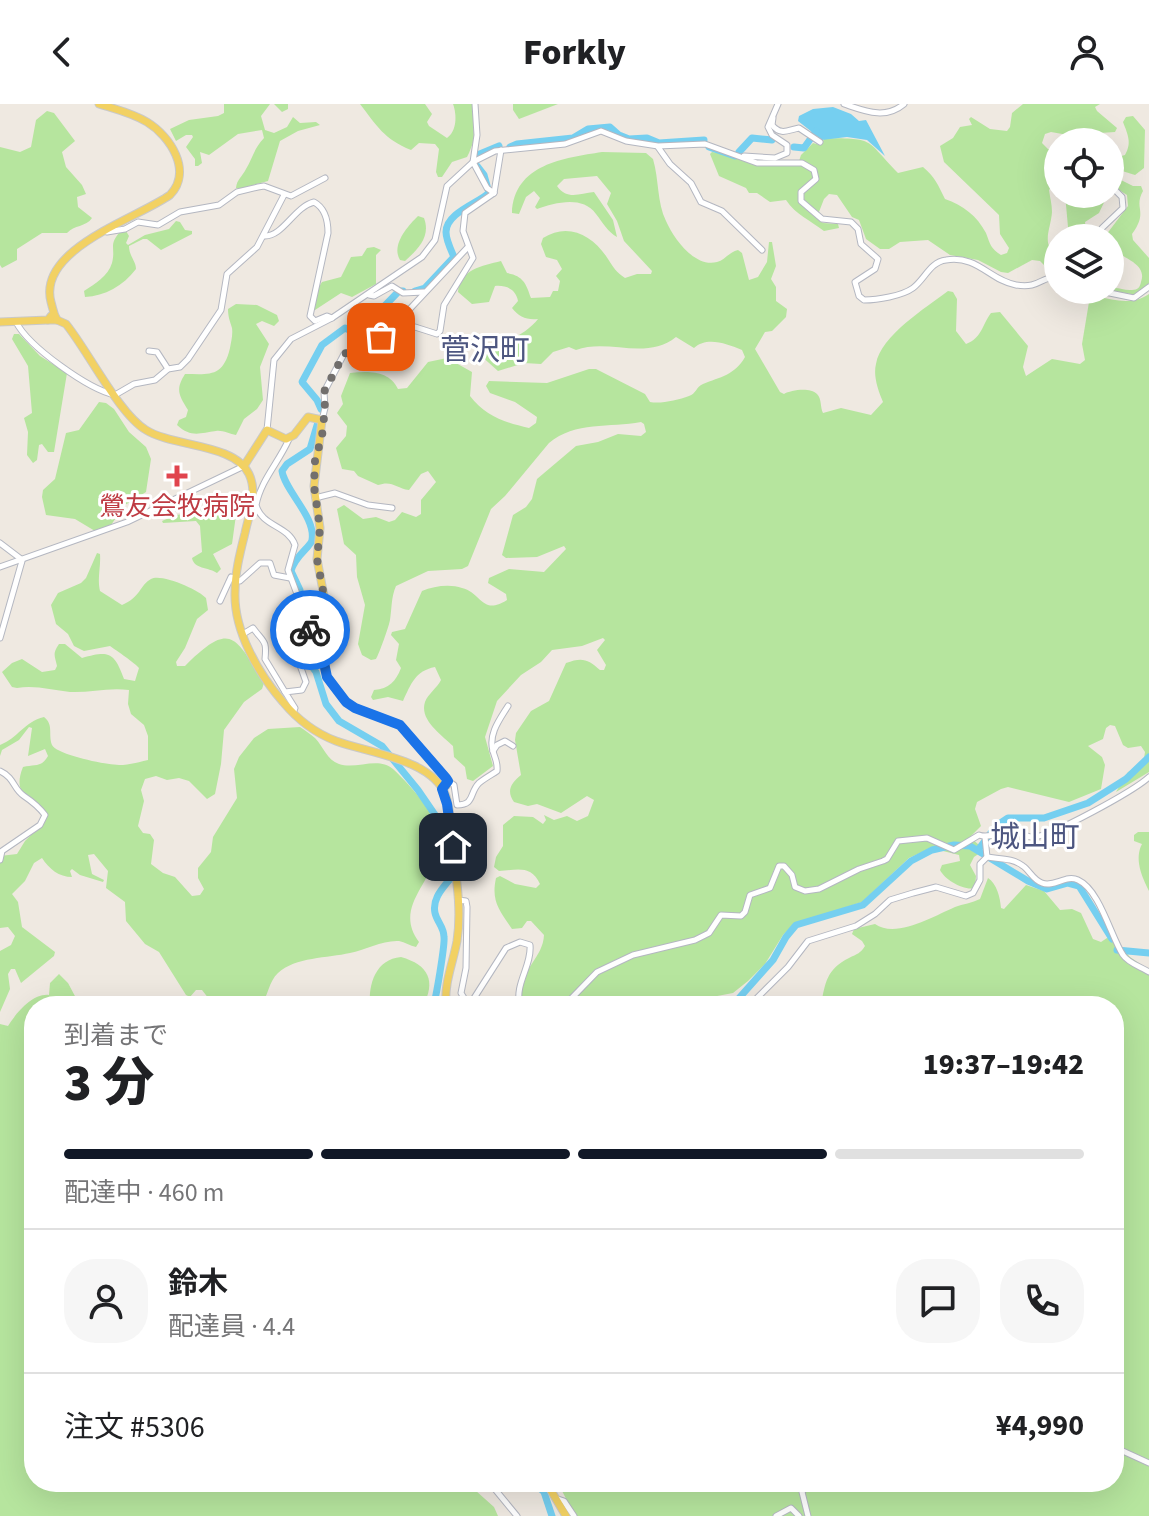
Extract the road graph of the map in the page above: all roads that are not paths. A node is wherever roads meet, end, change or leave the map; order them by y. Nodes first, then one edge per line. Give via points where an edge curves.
1 (99, 104) edge
2 (475, 104) edge
3 (844, 104) edge
4 (904, 104) edge
5 (776, 107) edge
6 (820, 142) dead end
7 (658, 146) junction
8 (501, 150) junction
9 (739, 156) junction
10 (473, 162) junction
11 (325, 178) dead end
12 (490, 190) junction
13 (284, 195) junction
14 (1123, 208) edge
15 (1106, 224) edge
16 (102, 233) junction
17 (264, 236) junction
18 (468, 247) junction
19 (762, 250) dead end
20 (1044, 280) edge
21 (1149, 287) edge
22 (425, 292) junction
23 (368, 294) junction
24 (1124, 296) edge
25 (332, 318) junction
26 (52, 320) junction
27 (15, 321) junction
28 (0, 322) edge
29 (391, 329) junction
30 (149, 351) dead end
31 (168, 369) junction
32 (115, 395) junction
33 (322, 420) junction
34 (267, 430) junction
35 (289, 438) junction
36 (227, 454) junction
37 (254, 454) junction
38 (244, 466) junction
39 (314, 499) junction
40 (392, 508) dead end
41 (0, 543) edge
42 (22, 560) junction
43 (0, 567) edge
44 (290, 578) junction
45 (236, 579) junction
46 (220, 601) dead end
47 (302, 623) junction
48 (243, 634) junction
49 (0, 638) edge
50 (285, 692) junction
51 (508, 706) dead end
52 (293, 713) junction
53 (513, 746) dead end
54 (493, 752) junction
55 (0, 771) edge
56 (1149, 777) edge
57 (448, 781) junction
58 (442, 789) junction
59 (985, 837) junction
60 (987, 857) junction
61 (0, 860) edge
62 (458, 900) junction
63 (1149, 972) edge
64 (447, 996) edge
65 (462, 996) edge
66 (475, 996) edge
67 (519, 996) edge
68 (574, 996) edge
69 (759, 996) edge
70 (1124, 1452) edge
71 (1149, 1463) edge
72 (497, 1492) edge
73 (553, 1492) edge
74 (802, 1492) edge
75 (558, 1499) junction
76 (517, 1516) edge
77 (566, 1516) edge
78 (574, 1516) edge
79 (776, 1516) edge
80 (799, 1516) edge
81 (808, 1516) edge

1 - 16 main road via 152,125 177,156 180,174 170,195
2 - 10 street
3 - 4 street via 889,113
5 - 6 street via 776,130 799,128
5 - 9 street via 768,127 787,145 787,153 775,158
7 - 8 street via 596,131 565,144
7 - 9 street via 705,144
7 - 19 street via 701,202 722,211
8 - 10 street
8 - 12 street
9 - 20 street via 757,163 802,163 814,170 816,179 801,192 801,201 822,219 851,222 861,244 878,259 875,269 855,282 864,300 913,288 933,266 949,259 976,263 1019,285
10 - 12 street
10 - 23 street via 447,186 428,251
11 - 13 street via 297,194
12 - 18 street via 465,213
13 - 16 street via 264,186 245,189 219,205 180,212 158,225 138,222
13 - 17 street
14 - 15 street
16 - 26 main road via 54,271 48,292
17 - 25 street via 273,235 302,206 318,204 328,233 310,316 315,321
17 - 31 street via 227,274 221,310 208,332 183,364
18 - 22 street
18 - 29 street via 471,262 444,305 437,334 415,327
21 - 24 street via 1134,298
22 - 23 street via 392,286
22 - 29 street
23 - 25 street
25 - 34 street via 279,351
26 - 27 main road
26 - 32 main road via 69,328
27 - 28 main road
27 - 32 street via 41,353 101,392
29 - 33 street via 344,354 324,392
30 - 31 street via 157,352
31 - 32 street via 155,380
32 - 36 main road via 145,430
33 - 35 main road via 308,417
33 - 39 main road
34 - 35 main road
34 - 37 main road
35 - 44 street via 268,471 256,505 263,519 294,541
36 - 37 main road
36 - 38 main road
37 - 38 main road
38 - 42 street via 127,522
38 - 45 main road via 253,495
39 - 40 street via 335,493
39 - 47 main road via 324,596
41 - 42 street
42 - 43 street
42 - 49 street
44 - 45 street via 274,575 270,563 264,562 246,578
44 - 47 street
45 - 46 street via 231,577
45 - 48 main road
47 - 50 street via 296,654 306,685
47 - 57 main road via 323,658 327,677 346,702 400,725
48 - 50 street via 253,628 265,643 265,659
48 - 52 main road via 265,677
50 - 52 street
51 - 54 street via 493,732
52 - 58 main road via 335,741 423,770
53 - 54 street via 501,742
54 - 57 street via 497,771 476,786 469,803 457,805 454,785
55 - 61 street via 45,815 40,825 2,851
56 - 59 street via 1047,833
57 - 58 main road
58 - 62 main road
59 - 60 street
59 - 68 street via 979,835 954,850 927,838 898,841 887,859 812,891 795,887 789,870 779,866 770,888 750,895 741,916 721,915 709,933 695,940 616,962 597,972
60 - 63 street via 1023,865 1048,885 1080,880 1107,917 1124,957
60 - 69 street via 980,864 977,888 969,895 936,887 890,900 856,926 808,941
62 - 64 main road
62 - 65 street via 466,901 467,907
66 - 67 street via 506,948 520,942 531,950
70 - 71 street
72 - 76 street
73 - 75 main road
74 - 81 street
75 - 77 main road
75 - 78 street
79 - 80 street via 791,1508

